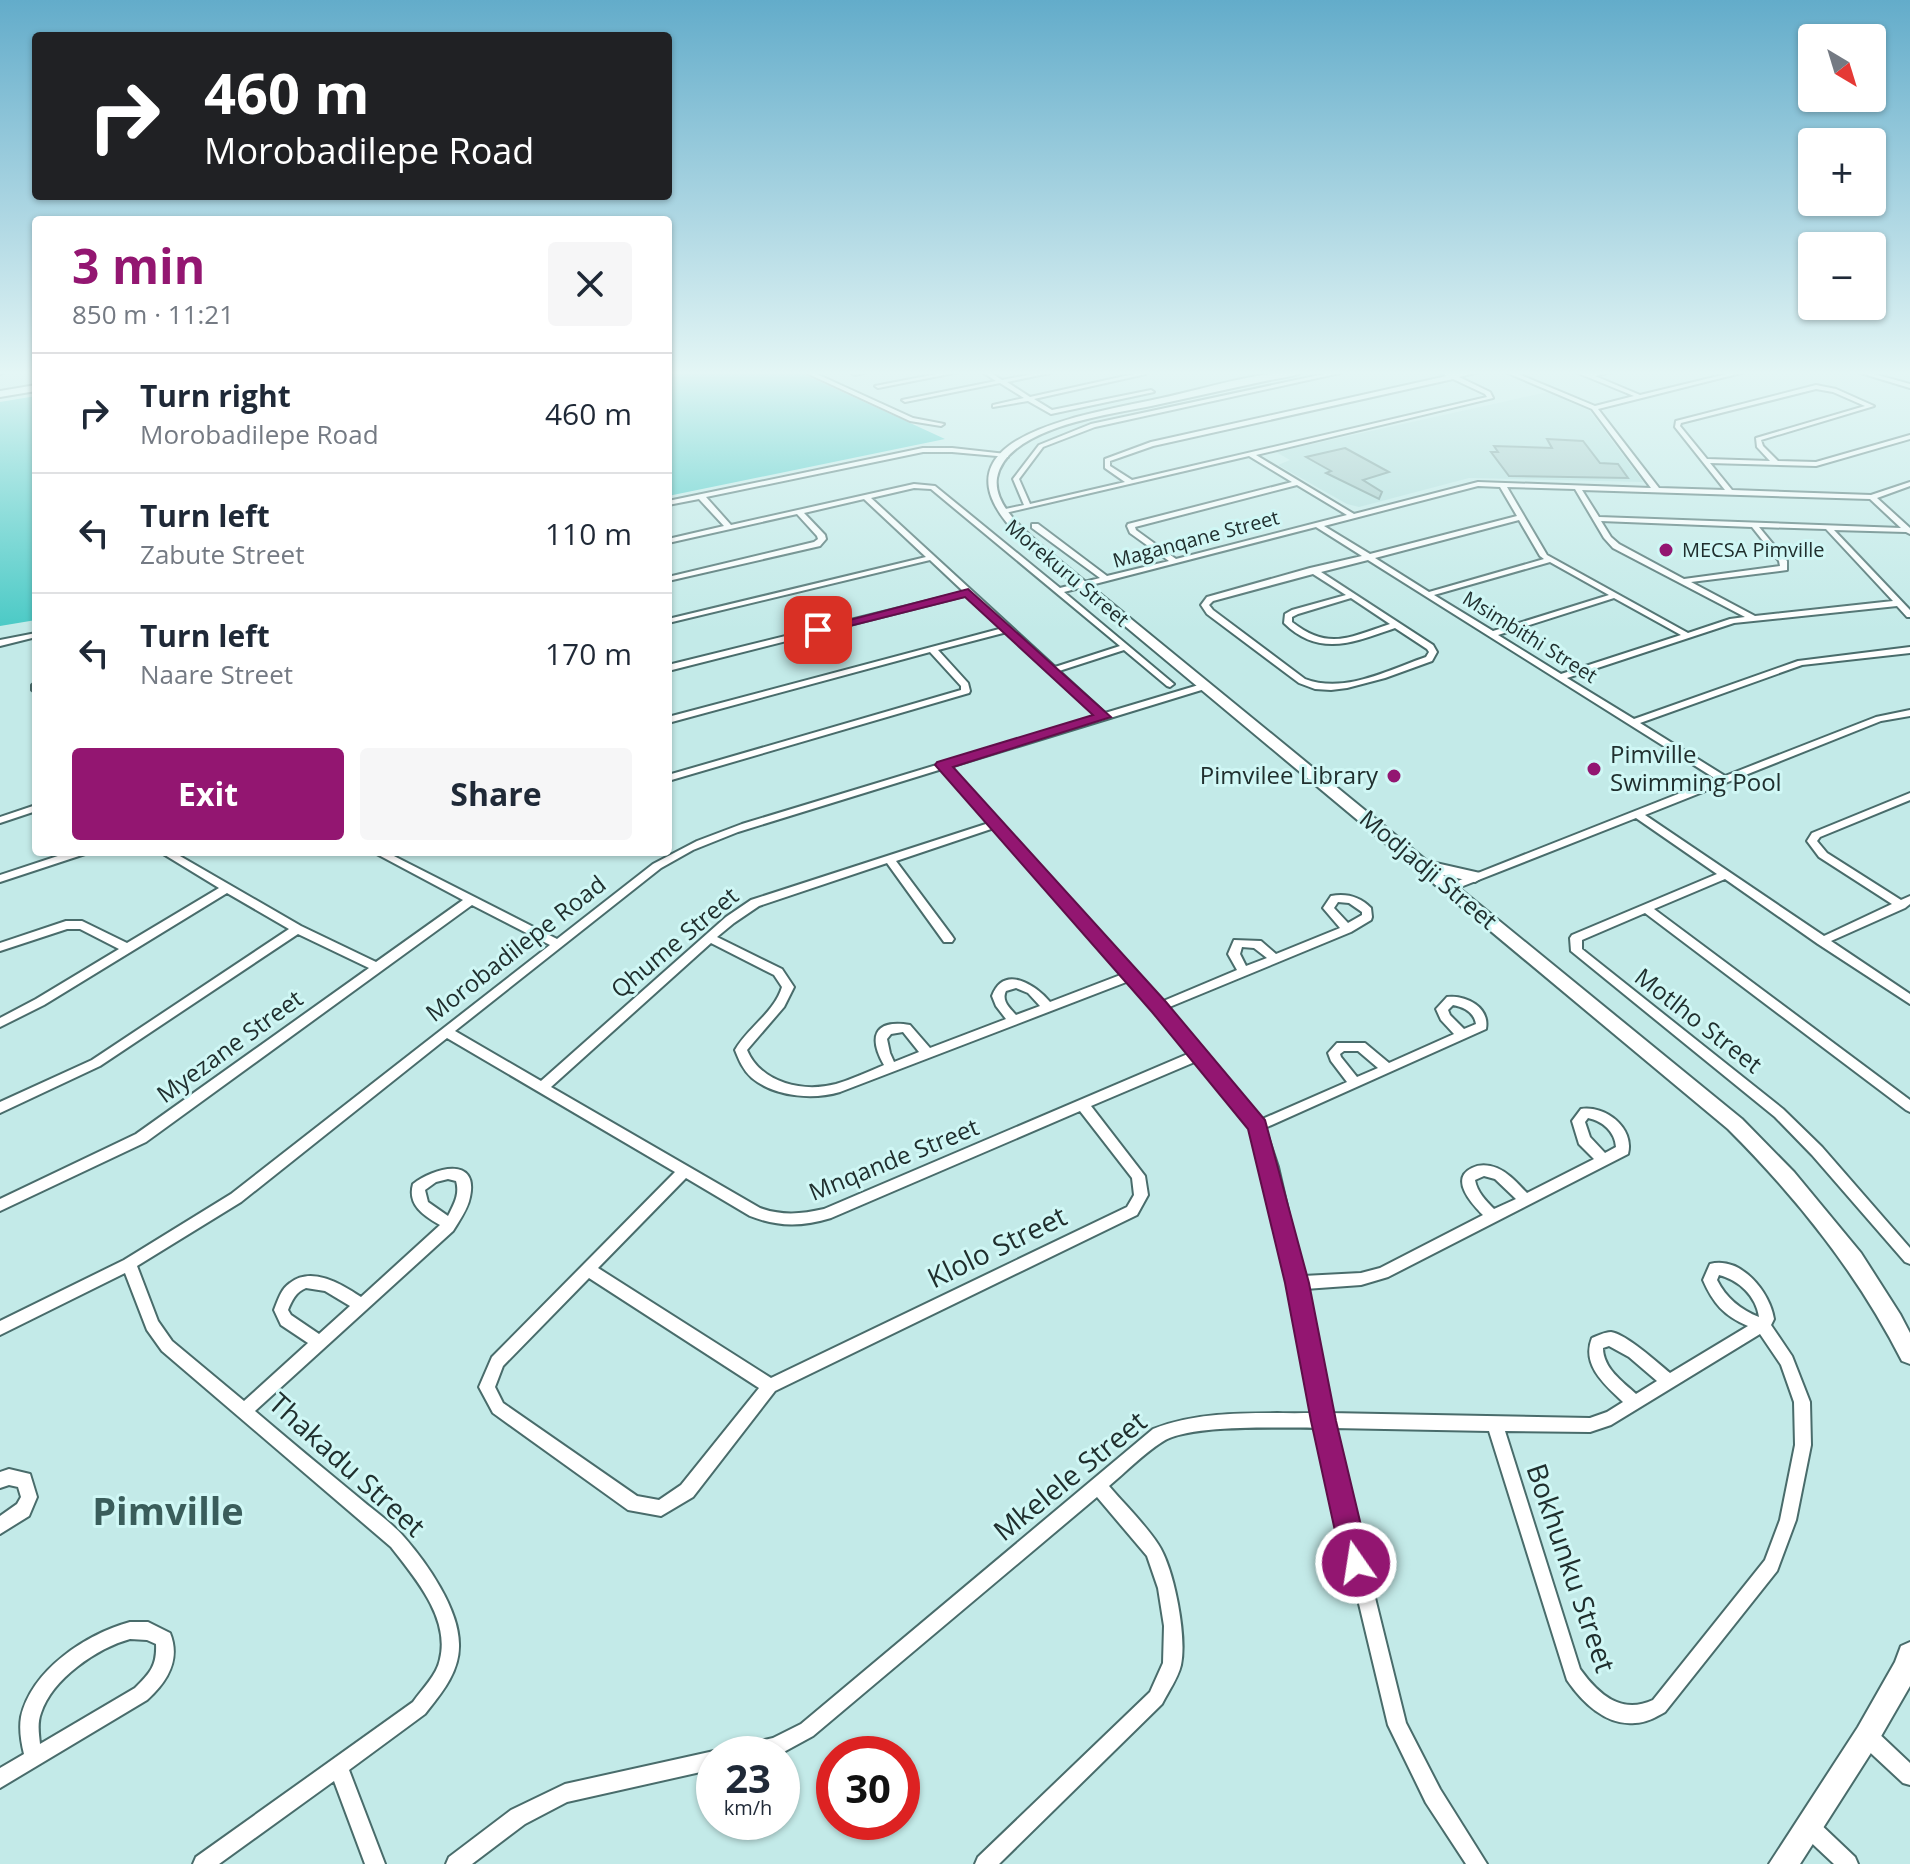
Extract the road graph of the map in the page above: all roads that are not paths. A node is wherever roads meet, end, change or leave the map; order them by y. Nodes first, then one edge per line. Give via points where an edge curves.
1 (884, 458) edge
2 (1005, 458) edge
3 (1031, 458) edge
4 (1113, 458) edge
5 (1233, 458) edge
6 (1257, 458) edge
7 (1632, 458) edge
8 (1703, 458) edge
9 (1771, 458) edge
10 (1837, 458) edge
11 (1705, 461) junction
12 (1776, 463) junction
13 (1130, 482) junction
14 (1298, 483) junction
15 (1502, 484) junction
16 (1910, 484) edge
17 (1577, 487) junction
18 (1656, 489) junction
19 (1730, 492) junction
20 (701, 496) junction
21 (866, 497) junction
22 (1872, 497) junction
23 (672, 502) edge
24 (1028, 506) junction
25 (799, 512) junction
26 (1004, 512) junction
27 (1351, 515) junction
28 (1519, 518) junction
29 (1598, 519) junction
30 (1316, 524) junction
31 (1754, 525) junction
32 (1035, 526) dead end
33 (729, 527) junction
34 (1828, 527) junction
35 (1909, 531) edge
36 (672, 540) edge
37 (1367, 556) junction
38 (931, 558) junction
39 (1550, 560) junction
40 (1174, 561) junction
41 (1313, 570) junction
42 (672, 578) edge
43 (1106, 579) junction
44 (1684, 581) junction
45 (1082, 586) junction
46 (1059, 591) junction
47 (968, 593) junction
48 (1429, 594) junction
49 (1351, 596) junction
50 (1614, 596) junction
51 (1898, 603) junction
52 (1910, 615) edge
53 (1752, 618) junction
54 (672, 620) edge
55 (1396, 625) junction
56 (1008, 629) junction
57 (1492, 634) junction
58 (32, 636) edge
59 (1688, 636) junction
60 (0, 643) edge
61 (1126, 647) junction
62 (932, 649) junction
63 (1910, 650) edge
64 (672, 667) edge
65 (1054, 670) junction
66 (1560, 677) junction
67 (1170, 684) dead end
68 (1205, 686) junction
69 (1910, 713) edge
70 (1104, 717) junction
71 (672, 719) edge
72 (1632, 723) junction
73 (943, 765) junction
74 (672, 777) edge
75 (1724, 780) junction
76 (1910, 796) edge
77 (32, 809) edge
78 (1637, 814) junction
79 (0, 820) edge
80 (994, 825) junction
81 (69, 856) edge
82 (171, 856) edge
83 (386, 856) edge
84 (403, 856) edge
85 (890, 860) junction
86 (395, 861) junction
87 (1418, 863) junction
88 (1726, 874) junction
89 (1475, 877) junction
90 (0, 879) edge
91 (1449, 888) junction
92 (225, 889) junction
93 (471, 900) junction
94 (1906, 902) edge
95 (1646, 908) junction
96 (297, 929) junction
97 (1347, 929) dead end
98 (711, 939) junction
99 (948, 939) dead end
100 (1822, 941) junction
101 (557, 944) junction
102 (0, 947) edge
103 (127, 948) junction
104 (1274, 958) junction
105 (376, 967) junction
106 (1243, 971) junction
107 (1129, 976) junction
108 (1910, 1000) edge
109 (1159, 1007) junction
110 (1049, 1008) junction
111 (1015, 1021) junction
112 (0, 1023) edge
113 (447, 1032) junction
114 (1463, 1035) dead end
115 (928, 1054) junction
116 (1198, 1055) junction
117 (892, 1068) junction
118 (1388, 1069) junction
119 (1355, 1083) junction
120 (543, 1087) junction
121 (1083, 1105) junction
122 (1910, 1107) edge
123 (0, 1108) edge
124 (1258, 1126) junction
125 (1604, 1160) dead end
126 (685, 1171) junction
127 (1526, 1200) junction
128 (0, 1205) edge
129 (1493, 1217) junction
130 (450, 1224) dead end
131 (1910, 1258) edge
132 (129, 1264) junction
133 (589, 1270) junction
134 (1297, 1283) junction
135 (361, 1305) junction
136 (1762, 1325) joint
137 (0, 1328) edge
138 (319, 1342) junction
139 (1910, 1354) edge
140 (1668, 1381) junction
141 (770, 1386) junction
142 (1634, 1403) junction
143 (245, 1410) junction
144 (1323, 1421) junction
145 (1495, 1425) junction
146 (0, 1480) edge
147 (1099, 1487) junction
148 (0, 1526) edge
149 (1910, 1655) edge
150 (796, 1736) edge
151 (1867, 1736) junction
152 (35, 1758) junction
153 (696, 1764) edge
154 (339, 1768) junction
155 (1910, 1776) edge
156 (0, 1779) edge
157 (1809, 1827) junction
158 (203, 1864) edge
159 (375, 1864) edge
160 (456, 1864) edge
161 (985, 1864) edge
162 (1477, 1864) edge
163 (1783, 1864) edge
164 (1848, 1864) edge

1 - 20 street
2 - 26 street, Modjadji Street via 992,481
3 - 24 street via 1016,479
4 - 13 street via 1105,465
5 - 13 street
6 - 14 street
7 - 18 street
8 - 11 street
9 - 12 street
10 - 12 street
11 - 12 street
11 - 19 street
13 - 24 street
14 - 27 street
14 - 40 street via 1131,526
15 - 17 street, Maganqane Street
15 - 27 street, Maganqane Street via 1457,487
15 - 28 street
16 - 22 street, Maganqane Street
17 - 18 street, Maganqane Street
17 - 29 street
18 - 19 street, Maganqane Street
19 - 22 street, Maganqane Street
20 - 23 street
20 - 33 street
21 - 25 street, Morekuru Street
21 - 38 street
21 - 46 street, Morekuru Street via 920,485 938,489
22 - 35 street
24 - 26 street
25 - 33 street, Morekuru Street
25 - 42 street via 821,535 817,544
26 - 45 street, Modjadji Street
27 - 30 street, Maganqane Street
28 - 37 street
28 - 39 street
29 - 31 street
29 - 44 street via 1616,546
30 - 37 street, Msimbithi Street
30 - 40 street, Maganqane Street
31 - 34 street
31 - 44 street via 1784,568
32 - 43 street
33 - 36 street, Morekuru Street
34 - 35 street
34 - 51 street
37 - 41 street
37 - 48 street, Msimbithi Street
38 - 47 street
38 - 54 street
39 - 48 street
39 - 50 street
40 - 43 street, Maganqane Street
41 - 49 street
41 - 55 street via 1210,599 1205,605 1302,681 1320,689 1432,657 1430,647
43 - 45 street, Maganqane Street
44 - 53 street
45 - 46 street, Maganqane Street
45 - 68 street, Modjadji Street
46 - 61 street, Morekuru Street
47 - 56 street
47 - 64 street
48 - 57 street, Msimbithi Street
49 - 55 street
49 - 55 street via 1295,612 1288,623 1326,645
50 - 57 street
50 - 59 street
51 - 52 street
51 - 53 street
53 - 59 street
56 - 62 street
56 - 65 street
57 - 66 street, Msimbithi Street
58 - 60 street
59 - 66 street
61 - 65 street, Morekuru Street
61 - 67 street, Morekuru Street
62 - 71 street
62 - 74 street via 966,691
63 - 72 street via 1801,663
65 - 70 street
66 - 72 street, Msimbithi Street
68 - 70 street, Morobadilepe Road
68 - 87 street, Modjadji Street
69 - 75 street via 1879,719
70 - 73 street, Morobadilepe Road
72 - 75 street, Msimbithi Street
73 - 80 street
73 - 101 street, Morobadilepe Road via 708,838 657,866
75 - 78 street
76 - 94 street via 1812,841 1823,855
77 - 79 street
78 - 88 street
78 - 89 street
80 - 85 street, Qhume Street
80 - 107 street
81 - 90 street
82 - 92 street
83 - 86 street
84 - 86 street
85 - 98 street, Qhume Street via 755,903
85 - 99 street
86 - 93 street
87 - 89 street
87 - 91 street, Modjadji Street
88 - 95 street, Motlho Street
88 - 100 street
89 - 91 street
91 - 139 street, Modjadji Street via 1735,1124 1777,1166 1859,1263
92 - 96 street
92 - 103 street
93 - 101 street
93 - 105 street, Myezane Street
94 - 100 street
95 - 122 street
95 - 131 street, Motlho Street via 1576,938 1578,955 1779,1113
96 - 105 street
96 - 123 street via 96,1063
97 - 104 street
98 - 117 street via 778,972 788,987 786,1000 741,1050 744,1065 756,1074 813,1094
98 - 120 street, Qhume Street
100 - 108 street
101 - 113 street, Morobadilepe Road
102 - 103 street via 66,925 82,925
103 - 112 street
104 - 106 street
104 - 106 street via 1257,944 1243,941 1234,954
105 - 128 street, Myezane Street via 141,1138
106 - 109 street
107 - 109 street
107 - 110 street
109 - 116 street
110 - 111 street
110 - 111 street via 1023,984 1004,986 999,1001
111 - 115 street
113 - 120 street, Mnqande Street
113 - 132 street, Morobadilepe Road via 236,1198
114 - 118 street
115 - 117 street
115 - 117 street via 906,1028 895,1028 885,1032 879,1047
116 - 121 street, Mnqande Street
116 - 124 street
118 - 119 street
118 - 119 street via 1361,1046 1341,1046 1335,1058
119 - 124 street
120 - 126 street, Mnqande Street
121 - 126 street, Mnqande Street via 826,1214 798,1221 755,1212
121 - 141 street, Klolo Street via 1138,1176 1141,1195 1132,1211
124 - 134 street
125 - 127 street
126 - 133 street
127 - 129 street
127 - 129 street via 1496,1173 1475,1172 1468,1178 1469,1186
129 - 134 street via 1371,1277
130 - 135 street
132 - 137 street, Morobadilepe Road
132 - 143 street, Thakadu Street via 152,1325 167,1346
133 - 141 street
133 - 141 street via 497,1362 487,1387 498,1408 634,1504 661,1508 687,1491
134 - 144 street
135 - 138 street
135 - 138 street via 319,1281 292,1291 281,1310 286,1320
136 - 140 street, Mkelele Street
136 - 145 street, Bokhunku Street via 1787,1361 1802,1402 1803,1445 1788,1520 1771,1565 1659,1706 1647,1714 1632,1715 1599,1704 1573,1674
138 - 143 street
140 - 142 street, Mkelele Street
140 - 142 street via 1622,1344 1610,1339 1597,1343 1599,1365
142 - 145 street, Mkelele Street via 1590,1425
143 - 154 street, Thakadu Street via 397,1541 422,1576 451,1634 449,1659 419,1708
144 - 145 street, Mkelele Street
144 - 147 street, Mkelele Street via 1186,1424 1159,1434
144 - 162 street via 1397,1725 1433,1796
146 - 148 street via 24,1480 29,1497 23,1510
147 - 150 street, Mkelele Street
147 - 161 street via 1153,1551 1167,1588 1172,1664 1156,1698
149 - 151 street
151 - 155 street
151 - 157 street
152 - 152 street via 160,1678 166,1664 164,1639 156,1632 129,1630 69,1662 33,1706 28,1738
152 - 156 street
153 - 160 street via 565,1793 518,1817
154 - 158 street, Thakadu Street
154 - 159 street
157 - 163 street
157 - 164 street

